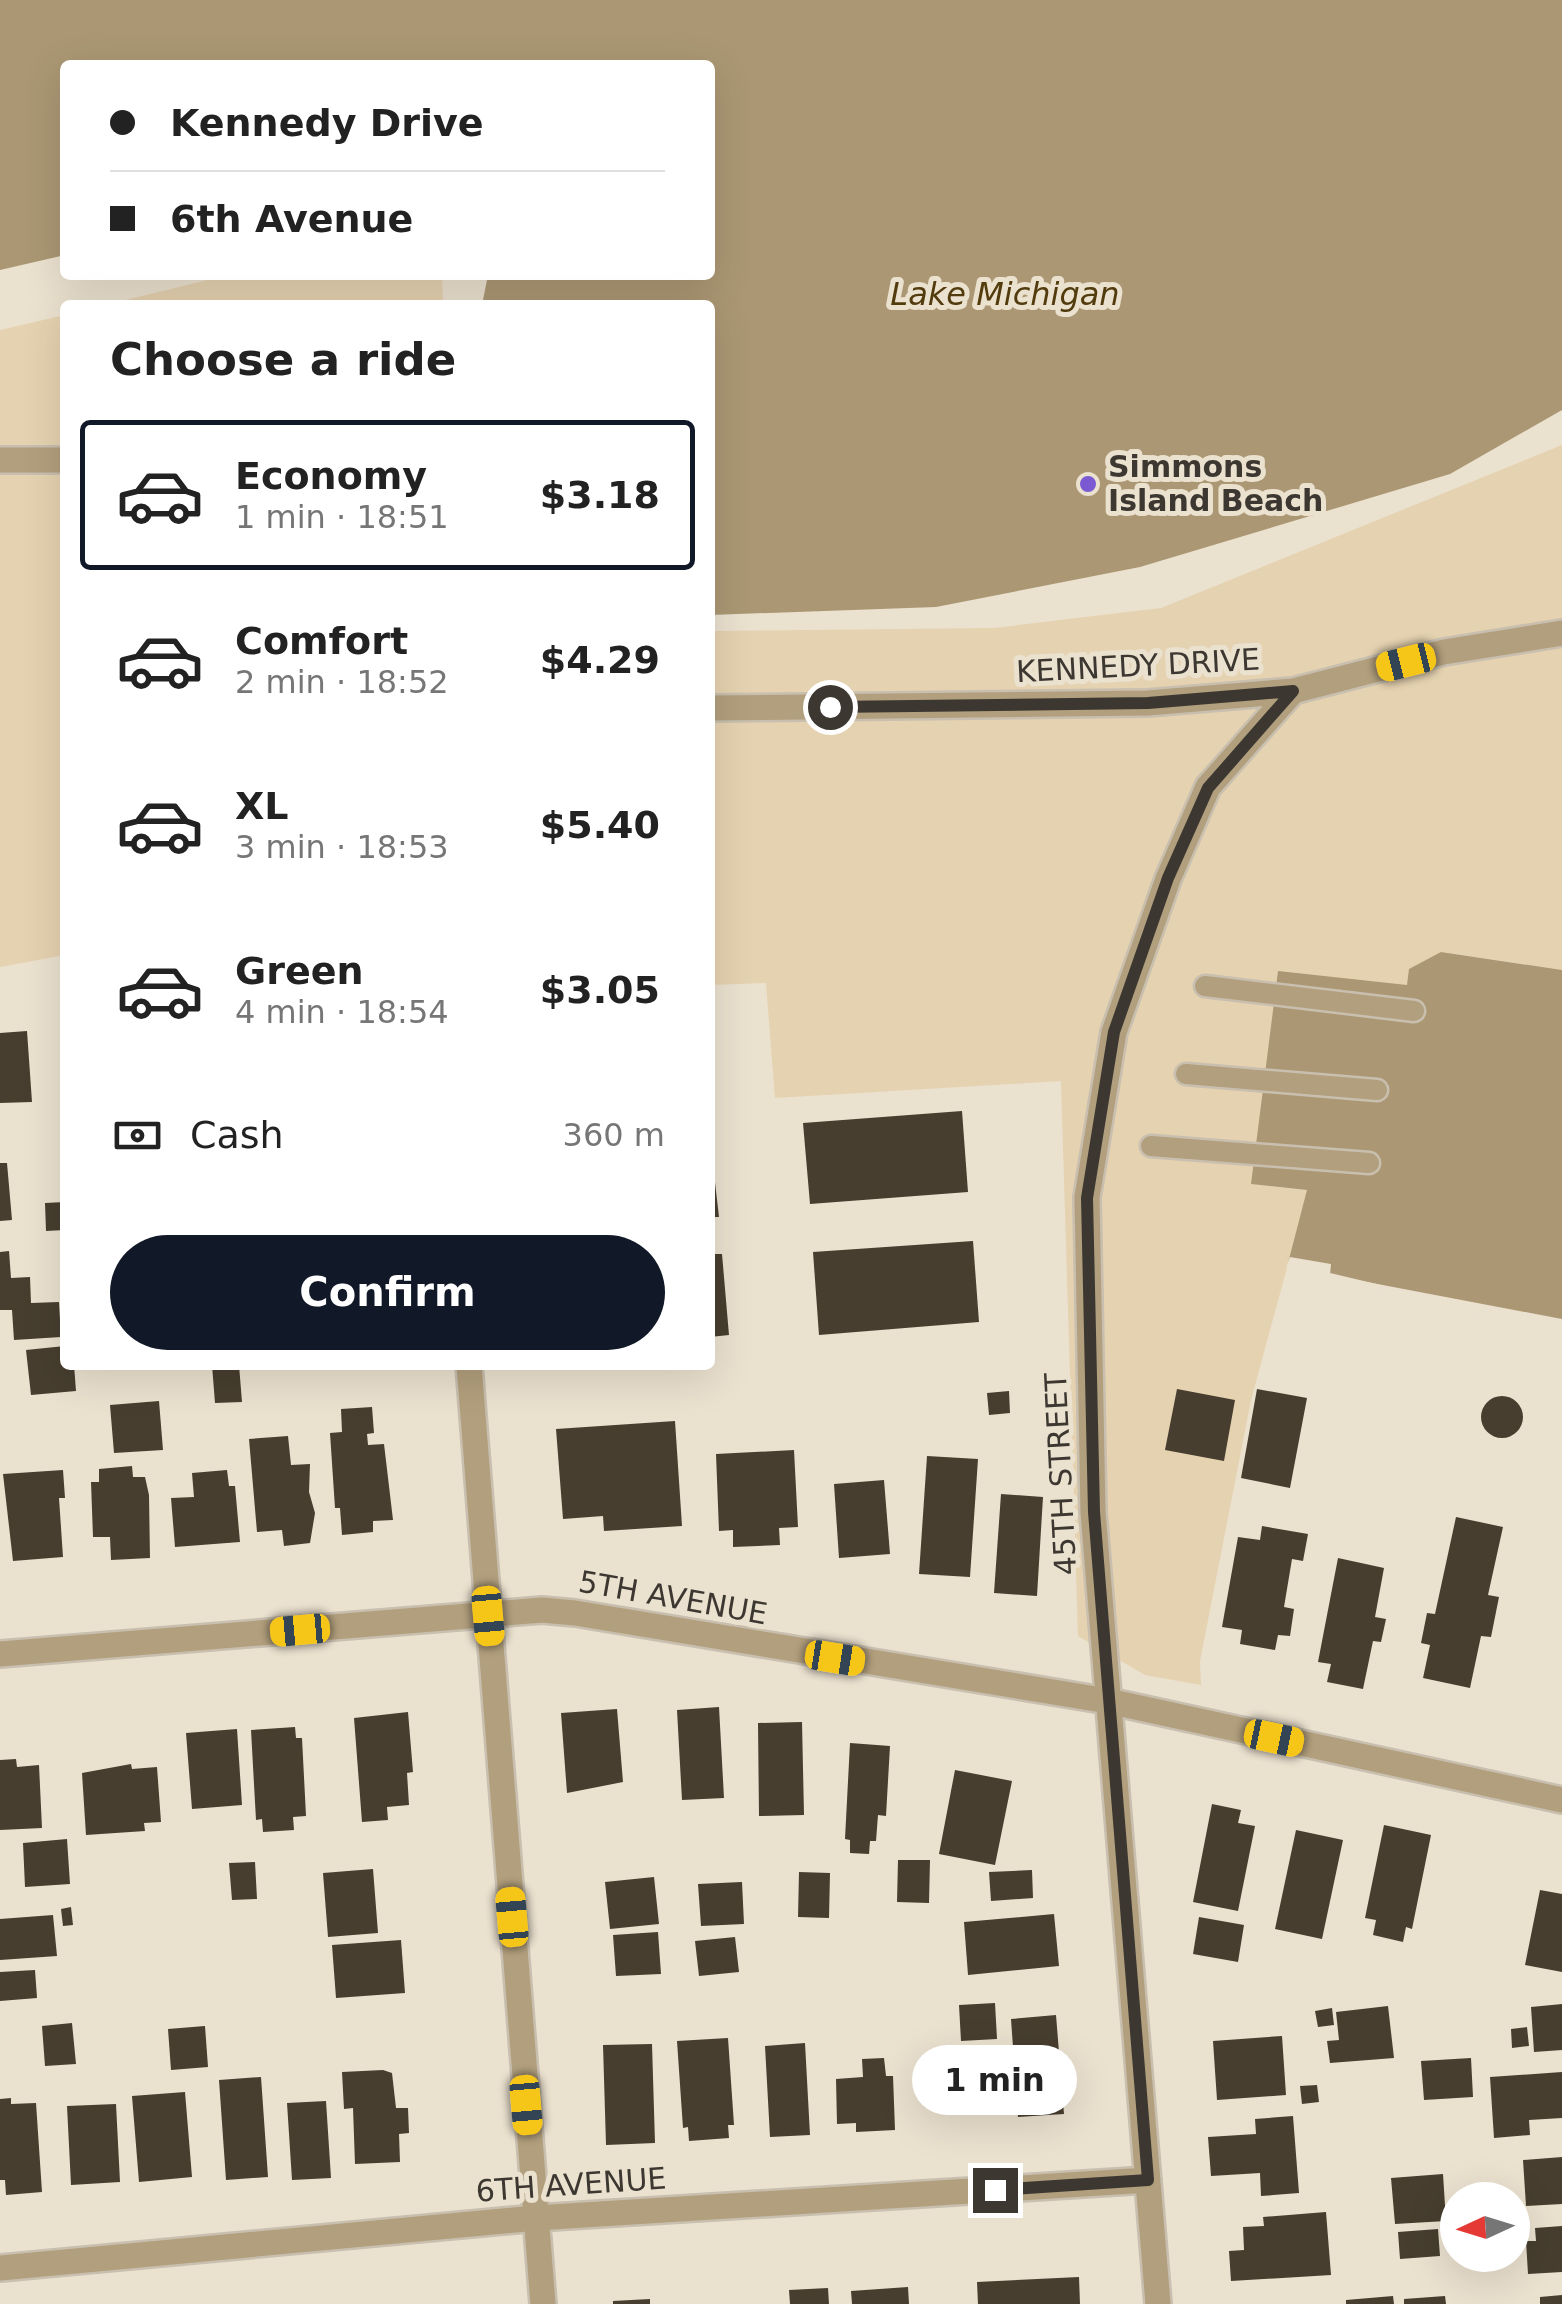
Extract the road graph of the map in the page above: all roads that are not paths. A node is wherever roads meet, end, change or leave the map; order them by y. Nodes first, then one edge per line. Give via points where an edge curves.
1 (0, 460) edge
2 (60, 460) edge
3 (1562, 633) edge
4 (1293, 691) junction
5 (715, 708) edge
6 (1206, 986) dead end
7 (1414, 1011) dead end
8 (1186, 1074) dead end
9 (1377, 1090) dead end
10 (1151, 1146) dead end
11 (1369, 1163) dead end
12 (469, 1370) edge
13 (488, 1616) junction
14 (0, 1654) edge
15 (1108, 1701) junction
16 (1562, 1800) edge
17 (1148, 2180) junction
18 (536, 2218) junction
19 (0, 2268) edge
20 (542, 2304) edge
21 (1158, 2304) edge

1 - 2 street
3 - 4 street, KENNEDY DRIVE via 1444,652
4 - 5 street, KENNEDY DRIVE via 1148,703
4 - 15 street, 45TH STREET via 1208,788 1114,1032 1087,1198 1093,1494
6 - 7 lane
8 - 9 lane
10 - 11 lane
12 - 13 street
13 - 14 street, 5TH AVENUE
13 - 15 street, 5TH AVENUE via 575,1613
13 - 18 street
15 - 16 street, 5TH AVENUE
15 - 17 street, 45TH STREET
17 - 18 street, 6TH AVENUE
17 - 21 street, 45TH STREET
18 - 19 street, 6TH AVENUE
18 - 20 street

